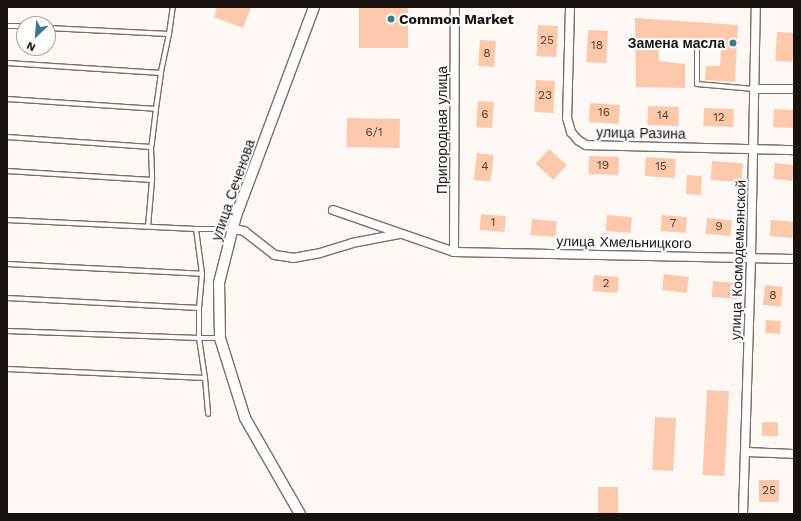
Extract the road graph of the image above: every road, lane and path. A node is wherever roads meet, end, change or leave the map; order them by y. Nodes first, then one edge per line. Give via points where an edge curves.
1 (173, 7) edge
2 (314, 7) edge
3 (455, 7) edge
4 (570, 7) edge
5 (756, 7) edge
6 (56, 28) edge
7 (168, 34) junction
8 (697, 51) dead end
9 (7, 63) edge
10 (161, 73) junction
11 (754, 88) junction
12 (794, 89) edge
13 (7, 99) edge
14 (156, 109) junction
15 (7, 137) edge
16 (150, 147) junction
17 (754, 149) junction
18 (794, 150) edge
19 (7, 171) edge
20 (152, 180) junction
21 (333, 210) dead end
22 (7, 220) edge
23 (148, 227) junction
24 (196, 229) junction
25 (233, 229) junction
26 (402, 233) junction
27 (454, 252) junction
28 (751, 257) junction
29 (794, 259) edge
30 (7, 264) edge
31 (202, 274) junction
32 (7, 298) edge
33 (199, 308) junction
34 (7, 331) edge
35 (199, 338) junction
36 (220, 338) junction
37 (7, 369) edge
38 (205, 378) junction
39 (208, 414) dead end
40 (745, 452) junction
41 (794, 454) edge
42 (300, 514) edge
43 (743, 514) edge

1 - 7 lane
2 - 25 street, улица Сеченова
3 - 27 street, Пригородная улица
4 - 17 street, улица Разина via 567,118 571,132 578,140 586,145
5 - 11 street, улица Космодемьянской
6 - 7 lane
7 - 10 lane
8 - 11 lane via 697,84
9 - 10 lane
10 - 14 lane
11 - 12 street
11 - 17 street, улица Космодемьянской
13 - 14 lane
14 - 16 lane
15 - 16 lane
16 - 20 lane
17 - 18 street, улица Разина
17 - 28 street, улица Космодемьянской
19 - 20 lane
20 - 23 lane
21 - 26 street, улица Хмельницкого
22 - 23 lane
23 - 24 lane
24 - 25 lane
24 - 31 lane
25 - 26 street via 244,231 275,255 293,258
25 - 36 street, улица Сеченова via 219,283
26 - 27 street, улица Хмельницкого
27 - 28 street, улица Хмельницкого
28 - 29 street, улица Хмельницкого
28 - 40 street, улица Космодемьянской
30 - 31 lane
31 - 33 lane
32 - 33 lane
33 - 35 lane
34 - 35 lane
35 - 36 lane
35 - 38 lane
36 - 42 street, улица Сеченова via 245,418
37 - 38 lane
38 - 39 lane
40 - 41 street
40 - 43 street, улица Космодемьянской

